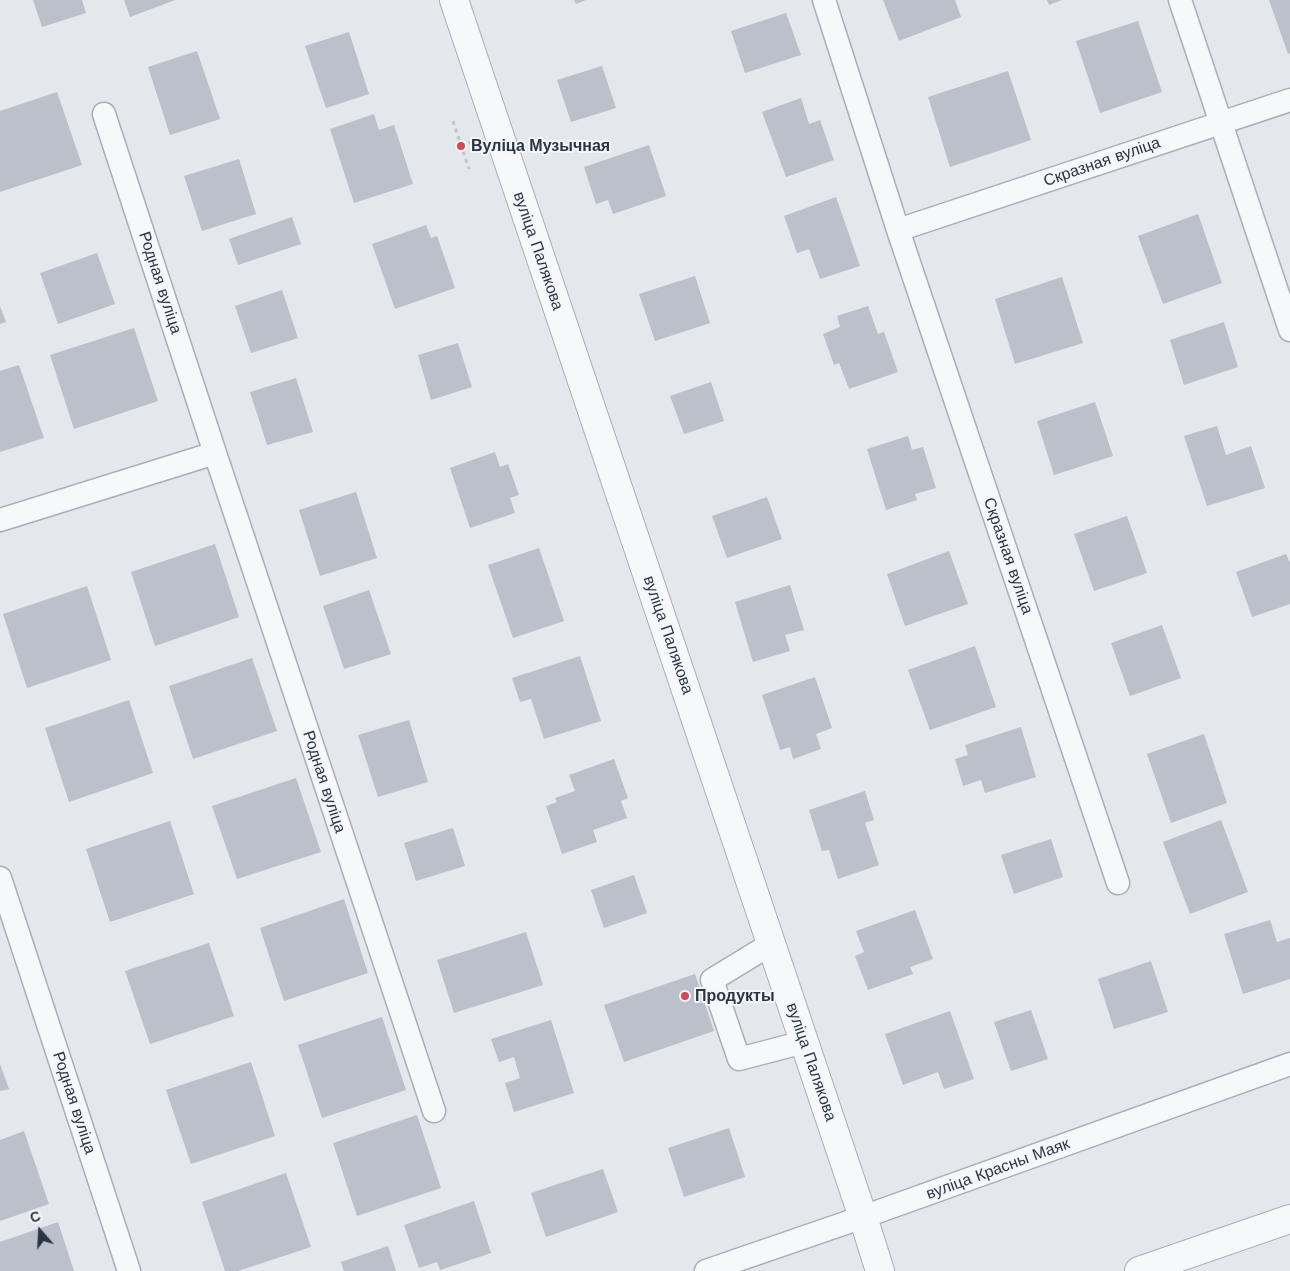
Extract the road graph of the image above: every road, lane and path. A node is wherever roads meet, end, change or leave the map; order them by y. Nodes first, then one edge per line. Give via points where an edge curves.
1 (454, 0) edge
2 (824, 0) edge
3 (1180, 0) edge
4 (1290, 100) edge
5 (104, 114) dead end
6 (453, 121) dead end
7 (1220, 122) junction
8 (469, 169) dead end
9 (898, 230) junction
10 (1290, 330) edge
11 (215, 452) junction
12 (0, 520) edge
13 (0, 878) edge
14 (1118, 883) dead end
15 (771, 944) junction
16 (804, 1042) junction
17 (1290, 1064) edge
18 (434, 1111) dead end
19 (863, 1217) junction
20 (1290, 1219) edge
21 (129, 1271) edge
22 (706, 1271) edge
23 (880, 1271) edge
24 (1139, 1271) edge

1 - 15 street, вуліца Палякова
2 - 9 street, Скразная вуліца
3 - 7 street
4 - 7 street, Скразная вуліца
5 - 11 street, Родная вуліца
6 - 8 path
7 - 9 street, Скразная вуліца
7 - 10 street
9 - 14 street, Скразная вуліца
11 - 12 street
11 - 18 street, Родная вуліца
13 - 21 street, Родная вуліца
15 - 16 street, вуліца Палякова
15 - 16 street via 712,980 715,989 739,1059
16 - 19 street, вуліца Палякова
17 - 19 street, вуліца Красны Маяк
19 - 22 street, вуліца Красны Маяк
19 - 23 street, вуліца Палякова
20 - 24 street

